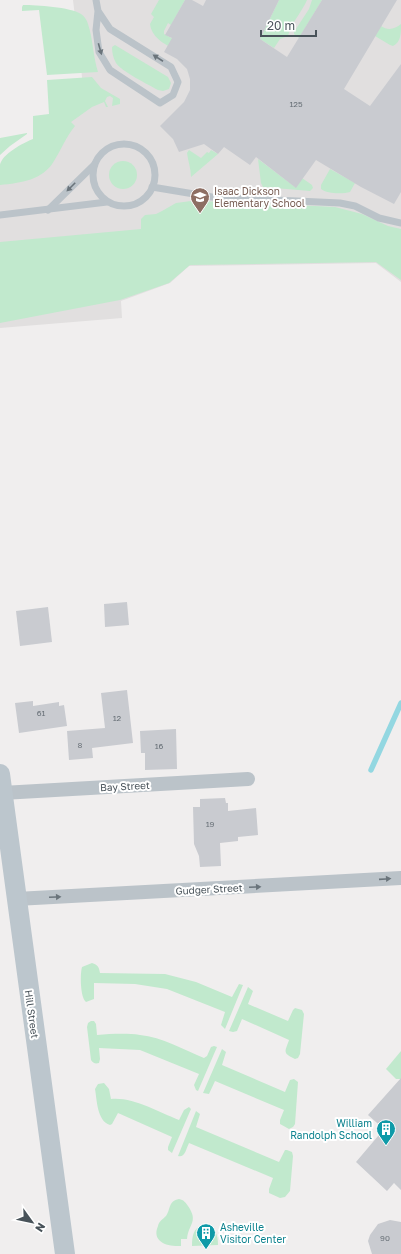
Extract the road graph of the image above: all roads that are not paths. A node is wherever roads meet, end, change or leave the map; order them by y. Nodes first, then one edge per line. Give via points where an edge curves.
1 (96, 0) edge
2 (98, 11) junction
3 (94, 165) junction
4 (152, 187) junction
5 (107, 202) junction
6 (48, 210) junction
7 (0, 215) edge
8 (401, 223) edge
9 (248, 779) dead end
10 (1, 784) edge
11 (401, 878) edge
12 (16, 899) junction
13 (65, 1254) edge

1 - 2 lane
2 -> 2 lane via 96,30 99,52 110,70 160,102 173,95 178,82 171,66 110,29
3 - 4 lane via 107,149 125,144 135,146 144,151 154,167
3 - 5 lane via 94,186
3 -> 6 lane
4 - 5 lane via 147,197 128,207
4 - 8 lane via 212,197 340,203
5 - 6 lane
6 - 7 lane
9 - 10 street, Bay Street
10 - 12 street, Hill Street
12 -> 11 street, Gudger Street
12 - 13 street, Hill Street

